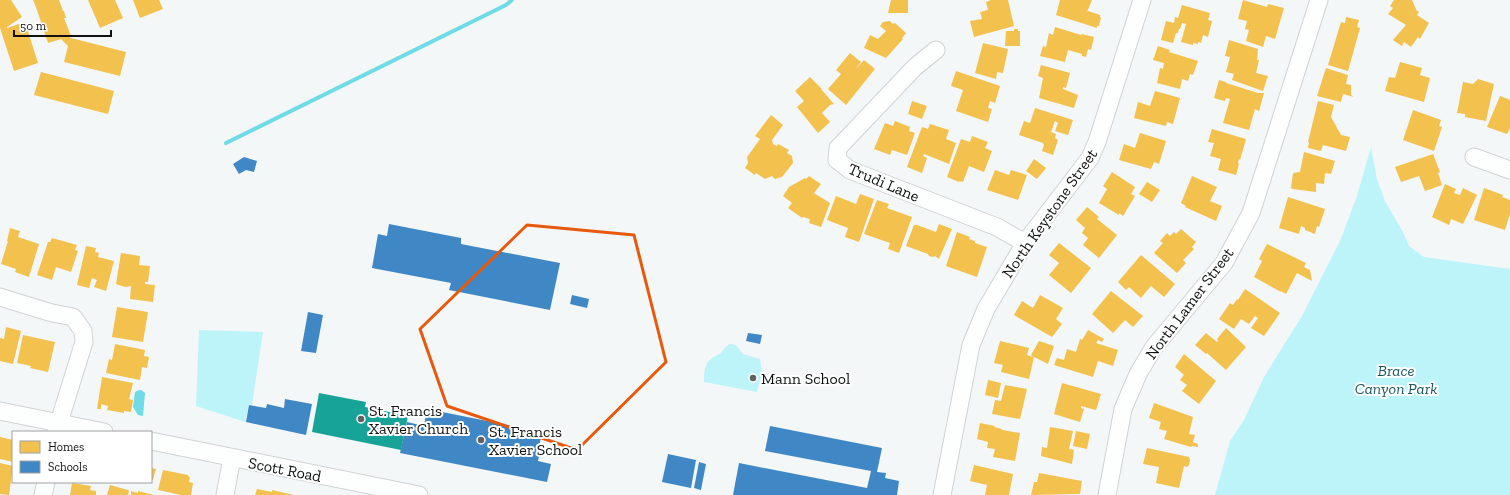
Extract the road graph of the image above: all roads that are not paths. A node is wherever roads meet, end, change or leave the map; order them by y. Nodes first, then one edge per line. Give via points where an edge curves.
1 (1142, 0) edge
2 (1319, 0) edge
3 (936, 50) dead end
4 (1474, 157) dead end
5 (1510, 170) edge
6 (1025, 243) junction
7 (0, 297) edge
8 (0, 411) edge
9 (57, 428) edge
10 (92, 431) edge
11 (152, 441) edge
12 (232, 458) junction
13 (46, 483) edge
14 (408, 494) edge
15 (43, 495) edge
16 (224, 495) edge
17 (942, 495) edge
18 (1107, 495) edge

1 - 6 street, North Keystone Street via 1095,148
2 - 18 street, North Lamer Street via 1251,213 1224,263 1154,347 1138,374 1123,410
3 - 6 street, Trudi Lane via 915,67 838,148 837,160 850,170 997,227
4 - 5 street
6 - 17 street, North Keystone Street via 986,309 971,345
7 - 9 street via 73,317 83,331 84,342
8 - 9 street
9 - 10 street
11 - 12 street, Scott Road
12 - 14 street, Scott Road
12 - 16 street
13 - 15 street

